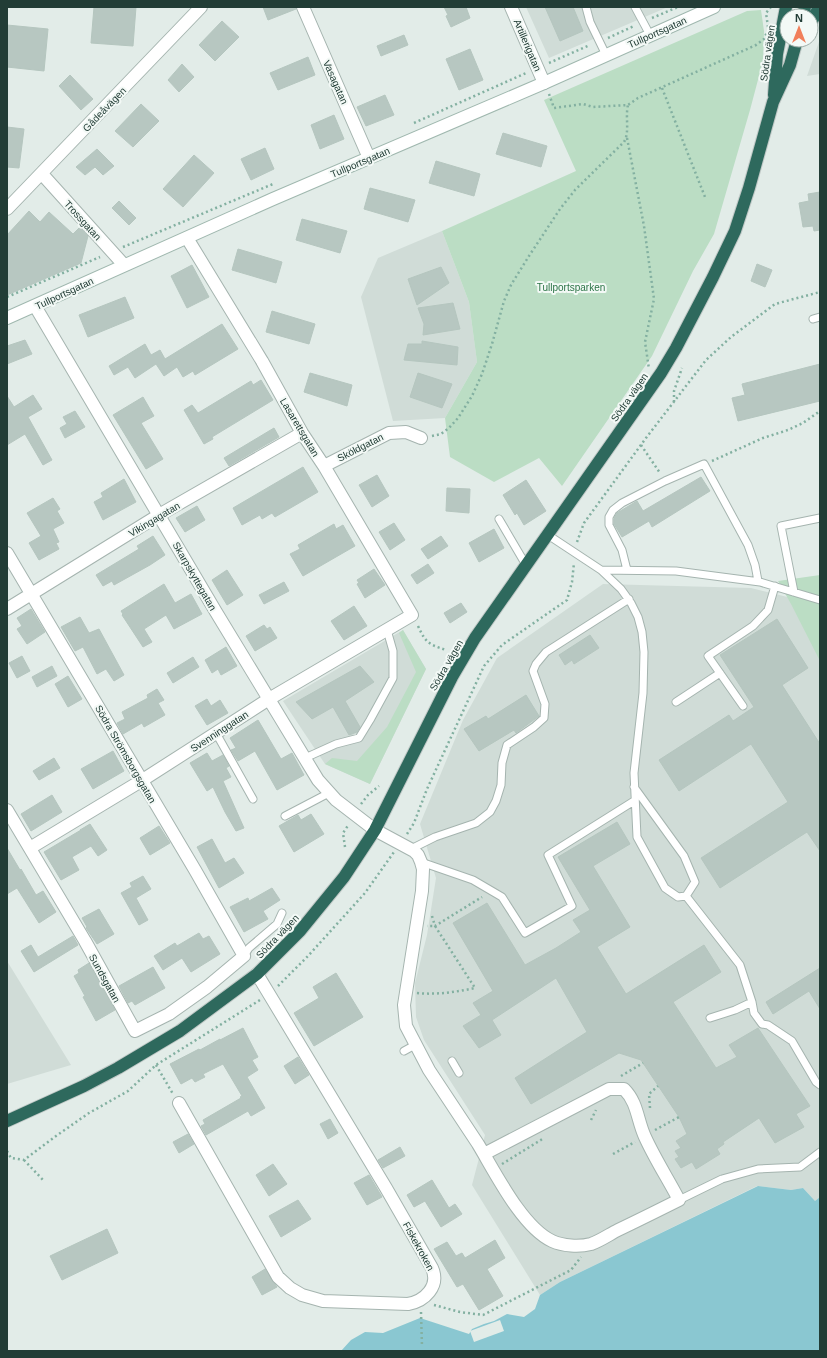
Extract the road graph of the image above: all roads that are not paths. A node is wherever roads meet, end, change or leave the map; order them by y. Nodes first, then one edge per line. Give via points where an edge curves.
1 (201, 7) edge
2 (303, 7) edge
3 (511, 7) edge
4 (586, 7) edge
5 (635, 7) edge
6 (714, 7) edge
7 (786, 7) edge
8 (650, 35) junction
9 (795, 48) edge
10 (799, 48) edge
11 (606, 55) junction
12 (790, 65) junction
13 (544, 83) junction
14 (774, 102) junction
15 (369, 158) junction
16 (42, 174) junction
17 (7, 209) edge
18 (187, 238) junction
19 (124, 265) junction
20 (35, 306) junction
21 (7, 318) edge
22 (302, 433) junction
23 (421, 438) road end
24 (324, 466) junction
25 (159, 515) junction
26 (820, 518) edge
27 (499, 519) dead end
28 (548, 535) junction
29 (7, 553) edge
30 (526, 566) junction
31 (602, 570) junction
32 (627, 570) junction
33 (758, 581) junction
34 (775, 586) junction
35 (794, 592) junction
36 (31, 594) junction
37 (629, 599) junction
38 (820, 600) edge
39 (7, 609) edge
40 (411, 616) joint
41 (387, 630) junction
42 (720, 673) junction
43 (269, 699) junction
44 (676, 702) dead end
45 (743, 706) dead end
46 (216, 733) junction
47 (304, 758) junction
48 (141, 781) junction
49 (634, 787) junction
50 (329, 793) junction
51 (253, 799) dead end
52 (634, 801) junction
53 (7, 810) edge
54 (285, 816) dead end
55 (375, 830) junction
56 (30, 848) junction
57 (411, 849) junction
58 (421, 862) junction
59 (686, 896) junction
60 (282, 913) dead end
61 (244, 956) junction
62 (257, 974) junction
63 (752, 1002) junction
64 (710, 1018) dead end
65 (415, 1045) junction
66 (404, 1051) dead end
67 (452, 1061) dead end
68 (459, 1072) dead end
69 (820, 1085) edge
70 (179, 1104) road end
71 (7, 1121) edge
72 (820, 1152) edge
73 (484, 1154) junction
74 (679, 1200) junction

1 - 16 street, Gådeåvägen
2 - 15 street, Vasagatan
3 - 13 street, Artillerigatan
4 - 11 lane via 590,22
5 - 8 lane
6 - 8 street, Tullportsgatan
7 - 14 highway, Södra vägen via 777,54
8 - 11 street, Tullportsgatan
9 - 12 highway, Södra vägen
10 - 12 highway
11 - 13 street, Tullportsgatan
12 - 14 highway, Södra vägen
13 - 15 street, Tullportsgatan
14 - 28 highway, Södra vägen via 734,231 676,348
15 - 18 street, Tullportsgatan via 273,198
16 - 17 street, Gådeåvägen
16 - 19 street, Trossgatan
18 - 19 street, Tullportsgatan
18 - 22 street, Lasarettsgatan via 262,361
19 - 20 street, Tullportsgatan
20 - 21 street, Tullportsgatan
20 - 25 street, Skarpskyttegatan
22 - 24 street, Lasarettsgatan
22 - 25 street, Vikingagatan
23 - 24 street, Sköldgatan via 406,432 389,433
24 - 40 street, Lasarettsgatan
25 - 36 street, Vikingagatan
25 - 43 street, Skarpskyttegatan
26 - 35 lane via 780,526
27 - 30 lane
28 - 30 highway, Södra vägen
28 - 31 lane
29 - 36 street, Södra Strömsborgsgatan
30 - 55 highway, Södra vägen via 475,638 452,677
31 - 32 lane
31 - 37 lane
32 - 33 lane via 676,571
32 - 33 lane via 622,550 609,525 612,510 665,481 704,464 748,545 756,565
33 - 34 lane
34 - 35 lane
34 - 42 lane via 768,610 752,626 708,656
35 - 38 lane
36 - 39 street, Vikingagatan
36 - 48 street, Södra Strömsborgsgatan
37 - 49 lane via 638,617 644,652 643,693
37 - 57 lane via 546,652 536,664 533,671 545,704 544,718 507,745 502,763 501,785 490,812 476,823 435,837
40 - 41 street, Svenninggatan
41 - 43 street, Svenninggatan
41 - 47 lane via 393,651 393,678 359,738 336,744
42 - 44 lane
42 - 45 lane
43 - 46 street, Svenninggatan
43 - 47 street, Skarpskyttegatan
46 - 48 street, Svenninggatan
46 - 51 lane
47 - 50 street, Skarpskyttegatan
48 - 56 street, Svenninggatan
48 - 61 street, Södra Strömsborgsgatan
49 - 52 lane
49 - 59 lane via 684,856 695,882
50 - 54 lane
50 - 55 street, Skarpskyttegatan
52 - 58 lane via 548,855 572,906 525,933 502,897 473,880
52 - 59 lane via 637,837 665,888 678,897
53 - 56 street, Sundsgatan
55 - 57 street, Skarpskyttegatan
55 - 62 highway, Södra vägen via 344,877 300,931
56 - 61 street, Sundsgatan via 136,1031 169,1014
57 - 58 street
58 - 65 street via 422,891 404,1005 406,1026
59 - 63 lane via 740,964
60 - 61 lane via 277,924 249,948
62 - 70 street, Fiskekroken via 432,1268 432,1289 420,1300 408,1304 322,1301 290,1288 278,1278
62 - 71 highway, Södra vägen via 180,1031 118,1068
63 - 64 lane
63 - 69 lane via 754,1013 762,1024 768,1025 792,1041
65 - 66 lane
65 - 73 street via 442,1092
67 - 68 lane
72 - 74 lane via 800,1167 758,1170 722,1179
73 - 74 street via 528,1222 552,1241 567,1245 591,1244
73 - 74 street via 609,1089 624,1089 636,1108 645,1136

